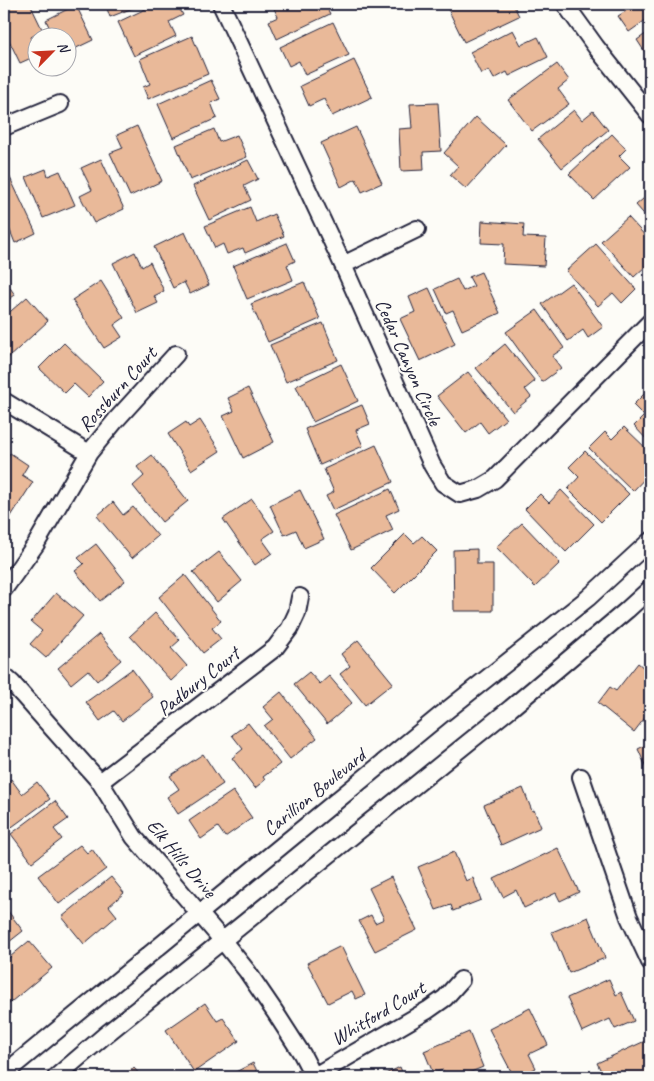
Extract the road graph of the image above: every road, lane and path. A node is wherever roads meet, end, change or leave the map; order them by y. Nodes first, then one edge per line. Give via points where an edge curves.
1 (221, 4) edge
2 (565, 4) edge
3 (60, 104) dead end
4 (650, 115) edge
5 (4, 127) edge
6 (417, 229) dead end
7 (343, 265) junction
8 (650, 322) edge
9 (176, 354) dead end
10 (4, 401) edge
11 (89, 453) junction
12 (650, 540) edge
13 (4, 589) edge
14 (650, 589) edge
15 (300, 597) dead end
16 (4, 676) edge
17 (581, 777) dead end
18 (100, 782) junction
19 (200, 913) junction
20 (223, 940) junction
21 (650, 962) edge
22 (461, 980) dead end
23 (4, 1076) edge
24 (56, 1077) edge
25 (314, 1077) edge

1 - 7 street, Cedar Canyon Circle
2 - 4 street
3 - 5 street
6 - 7 street
7 - 8 street, Cedar Canyon Circle via 432,465 443,483 460,494 495,479
9 - 11 street, Rossburn Court
10 - 11 street
11 - 13 street, Rossburn Court via 36,544
12 - 19 street, Carillion Boulevard via 588,598
14 - 20 street via 511,708
15 - 18 street, Padbury Court via 290,628 275,648
16 - 18 street, Elk Hills Drive
17 - 21 street via 629,917
18 - 19 street, Elk Hills Drive via 134,836
19 - 20 street, Elk Hills Drive
19 - 23 street, Carillion Boulevard
20 - 24 street
20 - 25 street, Elk Hills Drive via 275,1012
22 - 25 street, Whitford Court via 445,998 428,1010

